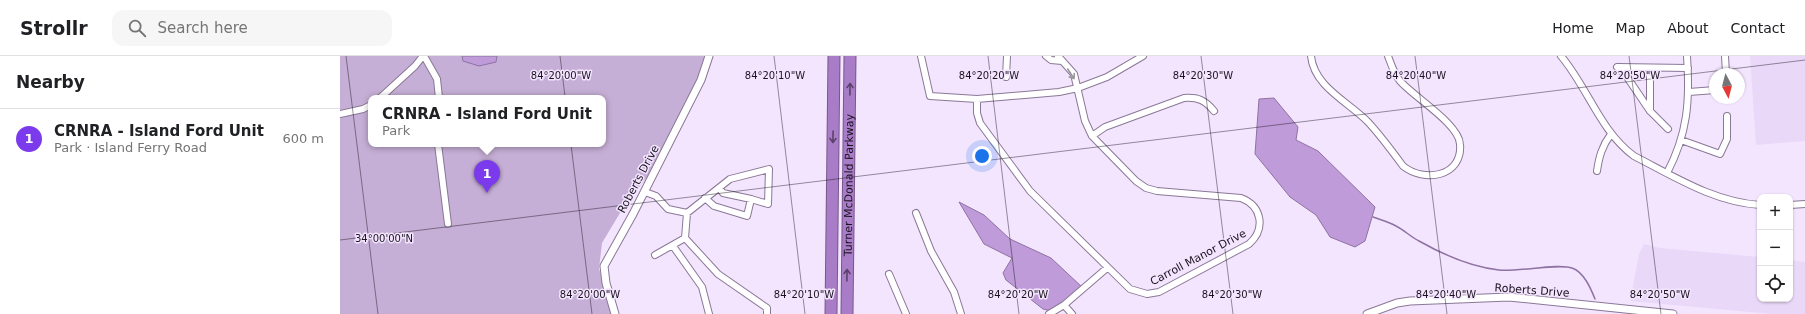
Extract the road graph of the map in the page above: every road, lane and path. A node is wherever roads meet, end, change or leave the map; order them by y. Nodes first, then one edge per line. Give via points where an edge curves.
1 (423, 56) edge
2 (708, 56) edge
3 (834, 56) edge
4 (850, 56) edge
5 (921, 56) edge
6 (1007, 56) edge
7 (1046, 56) edge
8 (1144, 56) edge
9 (1311, 56) edge
10 (1388, 56) edge
11 (1561, 56) edge
12 (1687, 56) edge
13 (1725, 56) edge
14 (1060, 59) edge
15 (1650, 68) junction
16 (1688, 68) junction
17 (1726, 68) edge
18 (1006, 77) dead end
19 (1078, 88) junction
20 (1709, 90) edge
21 (1689, 92) junction
22 (383, 95) edge
23 (439, 95) edge
24 (977, 99) junction
25 (368, 106) edge
26 (1214, 111) dead end
27 (1650, 111) junction
28 (340, 114) edge
29 (1727, 116) dead end
30 (1668, 129) dead end
31 (1611, 134) junction
32 (1092, 136) junction
33 (1681, 140) junction
34 (438, 147) edge
35 (1597, 171) dead end
36 (1667, 173) junction
37 (719, 188) junction
38 (645, 192) junction
39 (705, 198) junction
40 (750, 199) junction
41 (1805, 204) edge
42 (1757, 205) edge
43 (1793, 205) edge
44 (687, 213) junction
45 (916, 213) dead end
46 (448, 224) dead end
47 (685, 238) junction
48 (673, 246) junction
49 (655, 255) dead end
50 (1107, 268) junction
51 (889, 274) dead end
52 (1064, 305) junction
53 (616, 314) edge
54 (709, 314) edge
55 (767, 314) edge
56 (831, 314) edge
57 (847, 314) edge
58 (906, 314) edge
59 (961, 314) edge
60 (1049, 314) edge
61 (1072, 314) edge
62 (1367, 314) edge
63 (1673, 314) edge

1 - 22 street
1 - 23 street via 437,79
2 - 38 street, Roberts Drive via 701,80
3 -> 56 highway, Turner McDonald Parkway
57 -> 4 highway, Turner McDonald Parkway
5 - 24 street via 930,96
6 - 18 street
7 - 14 street via 1051,60
8 - 19 street via 1107,78
9 - 10 street via 1316,72 1326,86 1367,120 1403,166 1409,171 1425,176 1447,172 1460,152 1458,136 1445,120 1400,81
11 - 31 street via 1578,78
12 - 16 street
13 - 17 street
14 -> 19 street, Carroll Manor Drive via 1074,74
15 - 16 street
15 - 27 street
15 - 27 street via 1617,67 1628,77
16 - 21 street
19 - 24 street via 1040,95
19 - 32 street, Carroll Manor Drive via 1085,122
20 - 21 street
21 - 33 street
24 - 50 street, Carroll Manor Drive via 980,123 1030,191
25 - 28 street
26 - 32 street via 1201,99 1184,98 1105,127
27 - 30 street
29 - 33 street via 1726,139 1720,154
31 - 35 street via 1604,143
31 - 36 street via 1634,156
32 - 50 street, Carroll Manor Drive via 1146,188 1241,198 1252,205 1260,216 1259,232 1249,244 1159,292 1135,292
33 - 36 street
34 - 46 street
36 - 42 street via 1718,197
37 - 39 street
37 - 40 street via 723,193
37 - 40 street via 730,179 769,169 768,204
38 - 44 street via 656,196 668,210
38 - 53 street, Roberts Drive via 604,266 606,283
39 - 40 street via 714,206 747,216
39 - 44 street
41 - 43 street
44 - 47 street
45 - 59 street via 931,251 954,292
47 - 48 street
47 - 55 street via 718,274 767,308
48 - 49 street
48 - 54 street via 702,287
50 - 52 street
51 - 58 street
52 - 60 street
52 - 61 street
62 - 63 street, Roberts Drive via 1396,303 1410,301 1503,297

